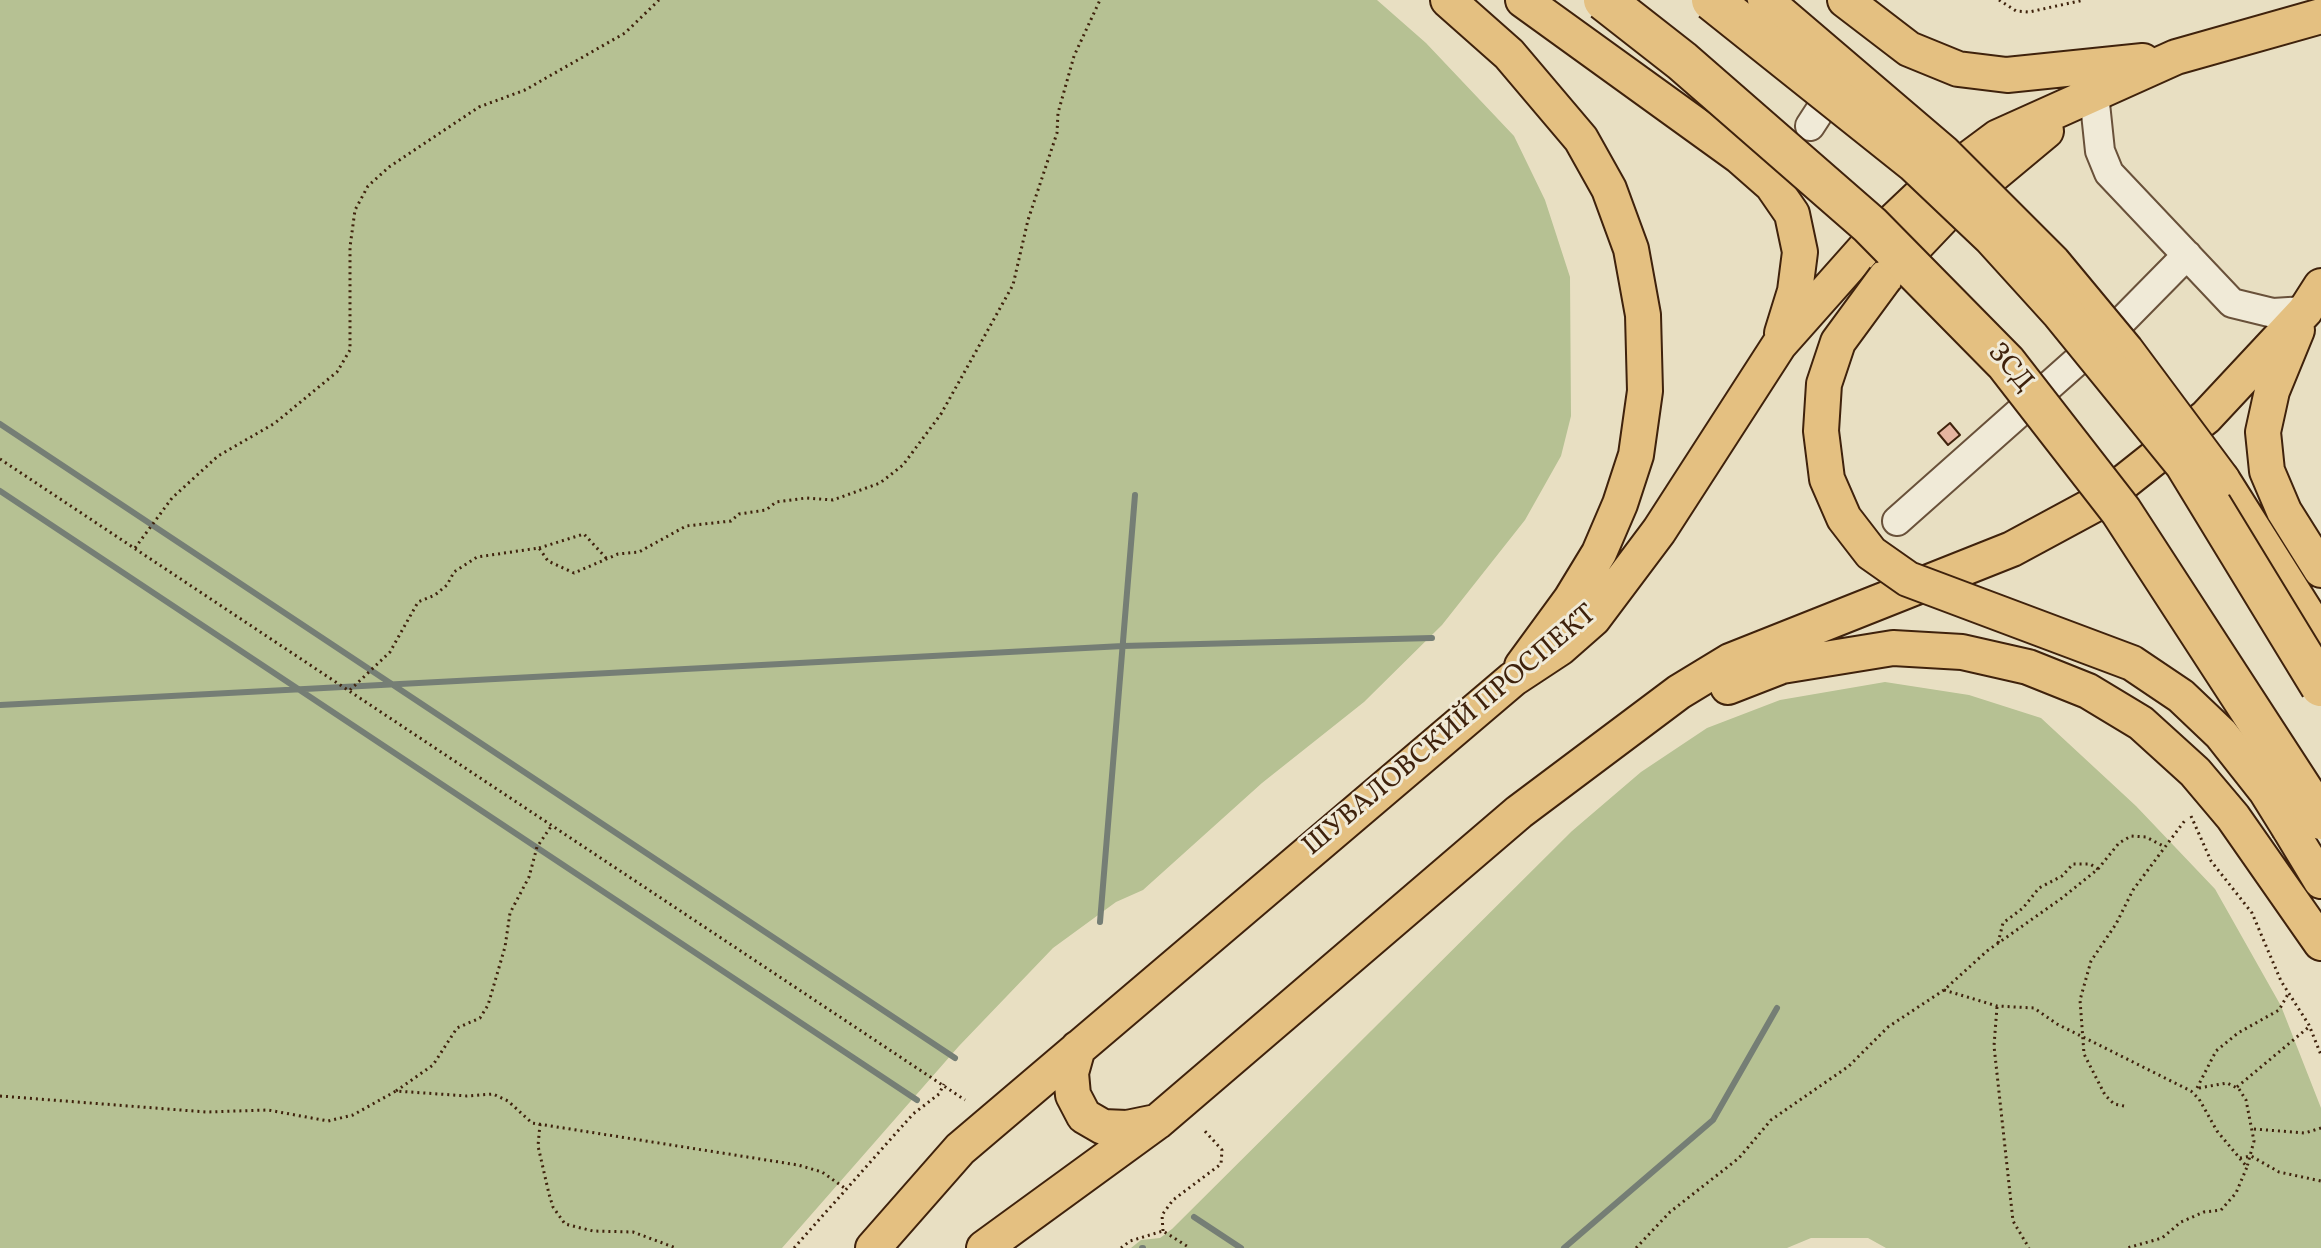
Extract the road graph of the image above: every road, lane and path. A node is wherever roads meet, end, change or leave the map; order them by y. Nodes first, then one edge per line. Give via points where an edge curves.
1 (659, 0) edge
2 (1100, 0) edge
3 (1448, 0) edge
4 (1523, 0) edge
5 (1604, 0) edge
6 (1712, 0) edge
7 (1765, 0) edge
8 (1787, 0) edge
9 (1845, 0) edge
10 (1999, 0) edge
11 (2084, 0) edge
12 (2321, 16) edge
13 (2176, 57) junction
14 (2094, 94) junction
15 (1810, 126) dead end
16 (2187, 255) junction
17 (2313, 298) edge
18 (1779, 345) junction
19 (0, 459) edge
20 (1897, 521) dead end
21 (135, 548) junction
22 (539, 548) junction
23 (607, 559) junction
24 (2321, 570) edge
25 (2321, 636) edge
26 (1513, 679) junction
27 (2321, 686) edge
28 (350, 690) junction
29 (1642, 722) junction
30 (552, 824) junction
31 (2305, 824) edge
32 (2165, 847) junction
33 (2098, 869) junction
34 (2321, 881) edge
35 (2321, 943) edge
36 (1998, 945) junction
37 (1944, 990) junction
38 (2289, 993) junction
39 (1997, 1006) junction
40 (2310, 1026) junction
41 (2081, 1036) junction
42 (1078, 1048) junction
43 (2321, 1055) edge
44 (944, 1084) junction
45 (2237, 1087) junction
46 (2197, 1088) junction
47 (2188, 1089) junction
48 (396, 1091) junction
49 (0, 1096) edge
50 (965, 1100) dead end
51 (2124, 1106) dead end
52 (1157, 1122) junction
53 (540, 1124) junction
54 (2321, 1128) edge
55 (1203, 1129) dead end
56 (2254, 1129) junction
57 (2251, 1156) junction
58 (2240, 1158) junction
59 (2247, 1167) junction
60 (2321, 1181) edge
61 (846, 1189) junction
62 (1163, 1231) junction
63 (676, 1248) edge
64 (794, 1248) edge
65 (873, 1248) edge
66 (984, 1248) edge
67 (1121, 1248) edge
68 (1190, 1248) edge
69 (1636, 1248) edge
70 (2029, 1248) edge
71 (2127, 1248) edge

1 - 21 path via 625,33 525,90 479,107 368,186 355,210 350,247 350,350 337,372 275,423 210,463 172,498
2 - 23 path via 1074,56 1013,285 974,360 916,451 880,483 833,500 776,502 731,521 686,526 639,552
3 - 26 main road via 1509,54 1581,139 1609,189 1631,249 1643,315 1645,391 1636,455 1620,504 1599,553
4 - 18 main road via 1772,185 1792,214 1800,252
5 - 31 highway, ЗСД, bridge via 1870,225 2006,363 2121,511
6 - 27 highway, bridge via 1915,162 2062,312 2185,463
7 - 25 main road, bridge via 1944,153 2053,262 2222,479
8 - 15 lane via 1802,16 1826,70 1823,106
9 - 13 main road via 1909,49 1958,69 2007,75
10 - 11 path via 2029,12
12 - 13 main road, ШУВАЛОВСКИЙ ПРОСПЕКТ
13 - 14 main road, ШУВАЛОВСКИЙ ПРОСПЕКТ
14 - 16 lane via 2100,151 2109,173
14 - 18 main road, ШУВАЛОВСКИЙ ПРОСПЕКТ via 1998,137 1924,192 1867,246
14 - 31 main road, bridge via 1944,216 1885,278 1838,342 1824,384 1821,431 1827,479 1844,518 1871,553 1908,579 2132,663 2181,696 2221,734 2266,791
16 - 17 lane via 2232,303 2273,313
16 - 20 lane via 2121,322
17 - 24 main road via 2272,391 2263,432 2267,471 2284,511
17 - 29 main road via 2206,417 2099,502 2012,549 1730,661
18 - 26 main road, ШУВАЛОВСКИЙ ПРОСПЕКТ via 1659,531 1593,619
19 - 21 path
21 - 28 path
22 - 23 path via 548,561 574,573
22 - 23 path via 584,534
22 - 28 path via 477,557 463,565 447,585 418,602 390,652
26 - 42 main road, ШУВАЛОВСКИЙ ПРОСПЕКТ
28 - 30 path
29 - 35 main road via 1782,666 1860,650 1962,652 2028,667 2088,691 2141,723 2195,772
29 - 52 main road via 1519,812
30 - 44 path
30 - 48 path via 510,913 488,1005 480,1018 457,1028 433,1065
31 - 34 main road
32 - 33 path via 2131,836
32 - 38 path via 2189,818 2211,861 2252,913
32 - 41 path via 2091,961 2080,1000
33 - 36 path
33 - 36 path via 2073,864 2039,888 2003,923
36 - 37 path
37 - 39 path
37 - 69 path via 1888,1027 1849,1066 1771,1120 1739,1158 1670,1212
38 - 40 path
38 - 46 path via 2279,1010 2216,1051
39 - 41 path via 2027,1006
39 - 70 path via 1994,1046 2013,1221
40 - 43 path
40 - 45 path
41 - 47 path
41 - 51 path via 2084,1054 2105,1095
42 - 52 main road via 1071,1073 1073,1095 1084,1116 1103,1127
42 - 65 main road, ШУВАЛОВСКИЙ ПРОСПЕКТ via 960,1149
44 - 50 path
44 - 61 path
45 - 46 path via 2222,1083
45 - 56 path
46 - 47 path
47 - 58 path
48 - 49 path via 353,1115 328,1121 268,1110 206,1112
48 - 53 path via 493,1094
52 - 66 main road
53 - 61 path via 798,1165 822,1172
53 - 63 path via 538,1146 549,1194 565,1224 633,1232
54 - 56 path via 2305,1133
55 - 62 path via 1222,1150 1221,1164 1173,1200 1162,1215
56 - 57 path
57 - 58 path
57 - 59 path
57 - 60 path via 2279,1172
58 - 59 path
59 - 71 path via 2236,1193 2221,1210 2204,1212 2162,1238
61 - 64 path
62 - 67 path
62 - 68 path

